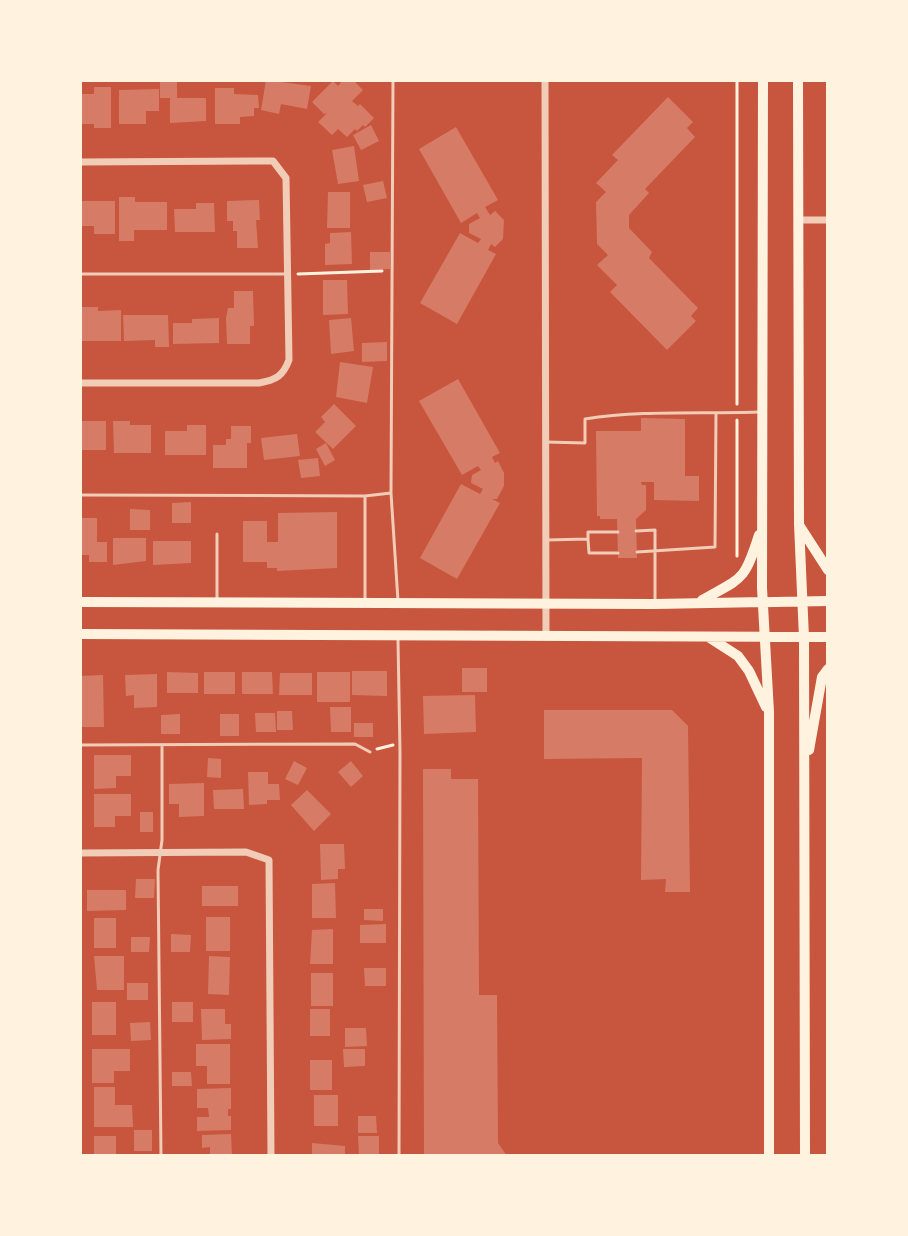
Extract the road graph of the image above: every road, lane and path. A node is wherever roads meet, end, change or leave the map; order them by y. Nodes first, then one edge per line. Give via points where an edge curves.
1 (393, 80) edge
2 (545, 80) edge
3 (737, 80) edge
4 (763, 80) edge
5 (798, 80) edge
6 (80, 162) edge
7 (798, 220) junction
8 (828, 220) edge
9 (393, 270) junction
10 (302, 273) dead end
11 (80, 274) edge
12 (286, 274) junction
13 (80, 383) edge
14 (762, 412) junction
15 (716, 413) junction
16 (737, 413) junction
17 (545, 442) junction
18 (391, 493) junction
19 (80, 495) edge
20 (365, 496) junction
21 (799, 524) junction
22 (762, 526) junction
23 (636, 531) dead end
24 (618, 532) dead end
25 (217, 534) dead end
26 (588, 539) junction
27 (546, 540) junction
28 (655, 551) junction
29 (637, 552) dead end
30 (618, 553) dead end
31 (828, 570) edge
32 (741, 578) junction
33 (398, 601) junction
34 (762, 601) junction
35 (803, 601) junction
36 (828, 601) edge
37 (80, 602) edge
38 (217, 602) junction
39 (365, 602) junction
40 (546, 602) junction
41 (699, 602) junction
42 (655, 604) junction
43 (80, 634) edge
44 (546, 634) junction
45 (398, 635) junction
46 (708, 637) junction
47 (763, 637) junction
48 (828, 637) edge
49 (804, 638) junction
50 (828, 669) edge
51 (769, 712) junction
52 (80, 745) edge
53 (162, 745) junction
54 (400, 745) junction
55 (370, 752) joint
56 (804, 779) junction
57 (80, 853) edge
58 (160, 853) junction
59 (161, 1156) edge
60 (271, 1156) edge
61 (399, 1156) edge
62 (769, 1156) edge
63 (805, 1156) edge

1 - 9 lane
2 - 17 street
3 - 16 path
4 - 14 main road
5 - 7 main road
6 - 12 street via 273,161 286,178
7 - 8 street
7 - 21 main road
9 - 10 path
9 - 18 lane
11 - 12 lane
12 - 13 street via 289,360 285,373 276,379
14 - 16 lane
14 - 22 main road
15 - 16 lane
15 - 17 lane via 628,413 585,419 585,443
15 - 28 lane via 715,547
16 - 32 path via 735,569
17 - 27 street
18 - 20 lane
18 - 33 lane
19 - 20 lane
20 - 39 lane
21 - 31 main road
21 - 35 main road
22 - 32 main road
22 - 34 main road
23 - 28 lane via 655,530
24 - 26 lane via 588,532
25 - 38 lane
26 - 27 lane
26 - 30 lane via 589,553
27 - 40 street
28 - 29 lane
28 - 42 lane
32 - 41 main road
33 - 39 main road
33 - 40 main road
34 - 35 main road
34 - 41 main road
34 - 47 main road
35 - 36 main road
35 - 49 main road
37 - 38 main road
38 - 39 main road
40 - 42 main road
40 - 44 street
41 - 42 main road
43 - 45 main road
44 - 45 main road
44 - 46 main road
45 - 54 lane
46 - 47 main road
46 - 51 main road via 738,656
47 - 49 main road
47 - 51 main road
48 - 49 main road
49 - 56 main road
50 - 56 main road via 822,677
51 - 62 main road
52 - 53 lane
53 - 55 lane via 355,744
53 - 58 lane
54 - 55 path
54 - 61 lane
56 - 63 main road
57 - 58 street
58 - 59 lane
58 - 60 street via 246,852 269,860

